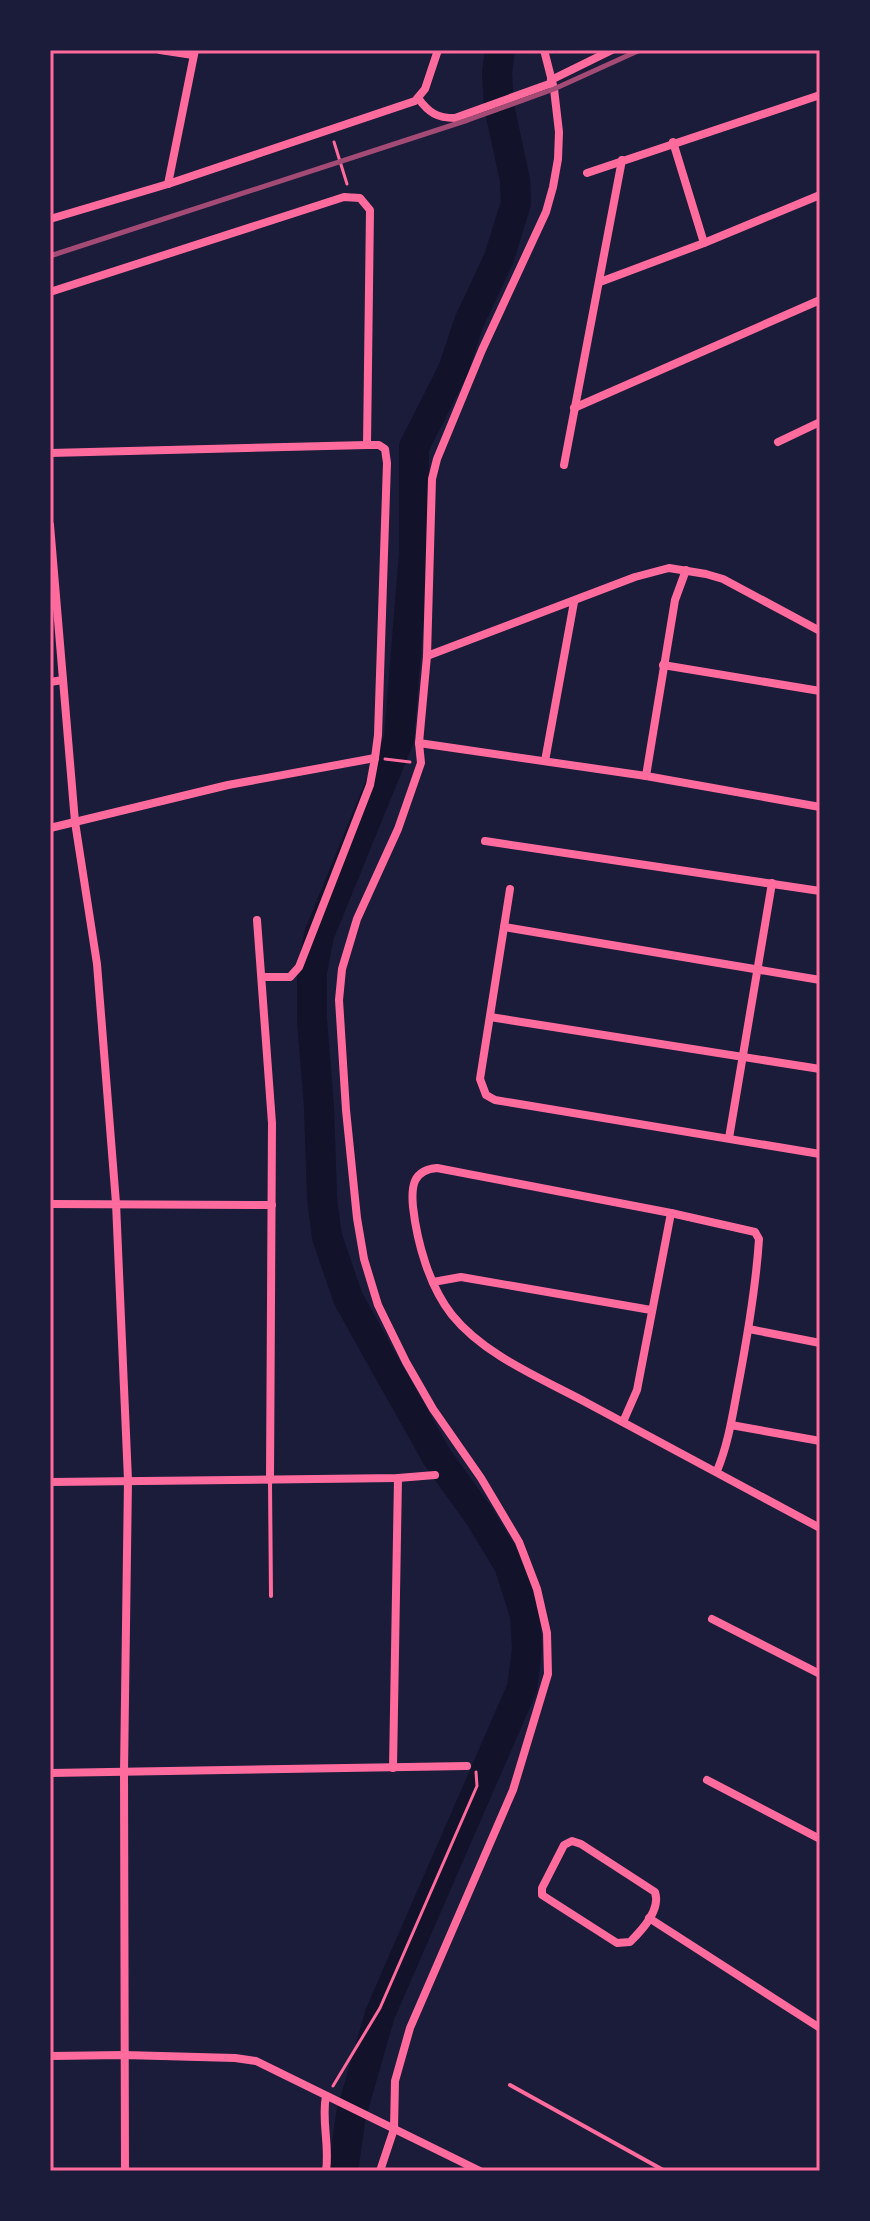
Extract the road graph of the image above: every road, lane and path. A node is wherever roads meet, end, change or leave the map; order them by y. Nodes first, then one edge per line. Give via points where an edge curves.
1 (160, 50) edge
2 (438, 50) edge
3 (544, 50) edge
4 (612, 50) edge
5 (194, 53) edge
6 (552, 81) junction
7 (820, 95) edge
8 (416, 99) junction
9 (330, 129) junction
10 (673, 142) junction
11 (622, 160) junction
12 (587, 173) dead end
13 (168, 184) junction
14 (820, 195) edge
15 (341, 198) junction
16 (50, 219) edge
17 (704, 243) junction
18 (600, 282) junction
19 (50, 292) edge
20 (820, 300) edge
21 (574, 408) junction
22 (820, 422) edge
23 (778, 442) dead end
24 (367, 445) junction
25 (50, 453) edge
26 (564, 465) dead end
27 (50, 525) edge
28 (686, 570) junction
29 (574, 602) junction
30 (820, 631) edge
31 (427, 656) junction
32 (663, 665) junction
33 (63, 680) junction
34 (50, 682) edge
35 (820, 691) edge
36 (419, 743) junction
37 (379, 758) junction
38 (399, 760) dead end
39 (545, 761) junction
40 (646, 776) junction
41 (820, 807) edge
42 (75, 822) junction
43 (50, 828) edge
44 (485, 841) dead end
45 (772, 883) junction
46 (510, 889) dead end
47 (820, 891) edge
48 (257, 920) dead end
49 (504, 927) junction
50 (757, 969) junction
51 (262, 977) junction
52 (820, 980) edge
53 (490, 1017) junction
54 (742, 1058) junction
55 (820, 1069) edge
56 (729, 1138) junction
57 (820, 1154) edge
58 (116, 1203) junction
59 (50, 1204) edge
60 (272, 1205) junction
61 (671, 1213) junction
62 (433, 1282) junction
63 (651, 1310) junction
64 (749, 1329) junction
65 (820, 1343) edge
66 (623, 1422) junction
67 (731, 1425) junction
68 (820, 1441) edge
69 (717, 1471) junction
70 (435, 1475) dead end
71 (398, 1478) junction
72 (128, 1480) junction
73 (270, 1480) junction
74 (50, 1482) edge
75 (820, 1528) edge
76 (271, 1596) dead end
77 (712, 1619) dead end
78 (820, 1674) edge
79 (467, 1766) joint
80 (393, 1768) junction
81 (124, 1772) junction
82 (50, 1773) edge
83 (707, 1780) dead end
84 (820, 1839) edge
85 (649, 1918) junction
86 (820, 2028) edge
87 (124, 2055) junction
88 (50, 2056) edge
89 (510, 2085) dead end
90 (326, 2096) junction
91 (394, 2129) junction
92 (125, 2171) edge
93 (326, 2171) edge
94 (380, 2171) edge
95 (480, 2171) edge
96 (665, 2171) edge

1 - 5 street
2 - 8 street via 425,89
3 - 6 street
4 - 6 street
5 - 13 street
6 - 8 street via 455,118 428,112
6 - 31 street via 558,159 546,212 482,350 432,479
7 - 10 street
8 - 9 street
9 - 13 street
9 - 15 path via 348,186 339,190
10 - 11 street
10 - 17 street
11 - 12 street
11 - 18 street
13 - 16 street
14 - 17 street
15 - 19 street
15 - 24 street via 360,198 370,210
17 - 18 street
18 - 21 street
20 - 21 street
21 - 26 street
22 - 23 street
24 - 25 street
24 - 37 street via 383,447 387,463
27 - 33 street
28 - 29 street via 655,571
28 - 30 street via 723,579
28 - 32 street
29 - 31 street
29 - 39 street
31 - 36 street
32 - 35 street
32 - 40 street
33 - 34 street
33 - 42 street
36 - 39 street
36 - 91 street via 421,763 342,969 339,1000 357,1218 378,1305 406,1362 519,1542 547,1633 548,1674 513,1790 410,2028 395,2081
37 - 38 path
37 - 42 street via 243,782
37 - 51 street via 299,967 290,977
39 - 40 street
40 - 41 street
42 - 43 street
42 - 58 street via 97,964
44 - 45 street
45 - 47 street
45 - 50 street
46 - 49 street
48 - 51 street
49 - 50 street
49 - 53 street
50 - 52 street
50 - 54 street
51 - 60 street
53 - 54 street
53 - 56 street via 480,1079 486,1095 495,1100
54 - 55 street
54 - 56 street
56 - 57 street
58 - 59 street
58 - 60 street
58 - 72 street
60 - 73 street
61 - 62 street via 437,1168 423,1171 413,1183 416,1227
61 - 63 street
61 - 64 street via 755,1232 759,1239
62 - 63 street via 483,1279
62 - 66 street via 451,1314 484,1344
63 - 66 street via 637,1390
64 - 65 street
64 - 67 street
66 - 69 street
67 - 68 street
67 - 69 street
69 - 75 street
70 - 71 street
71 - 73 street
71 - 80 street
72 - 73 street
72 - 74 street
72 - 81 street
73 - 76 lane
77 - 78 street
79 - 80 street
79 - 90 path via 478,1777 471,1800 380,2008
80 - 81 street
81 - 82 street
81 - 87 street
83 - 84 street
85 - 85 street via 657,1902 655,1892 581,1844 564,1845 542,1888 543,1897 622,1944 633,1939
85 - 86 street
87 - 88 street
87 - 90 street via 256,2061
87 - 92 street
89 - 96 lane
90 - 91 street
90 - 93 street
91 - 94 street
91 - 95 street

